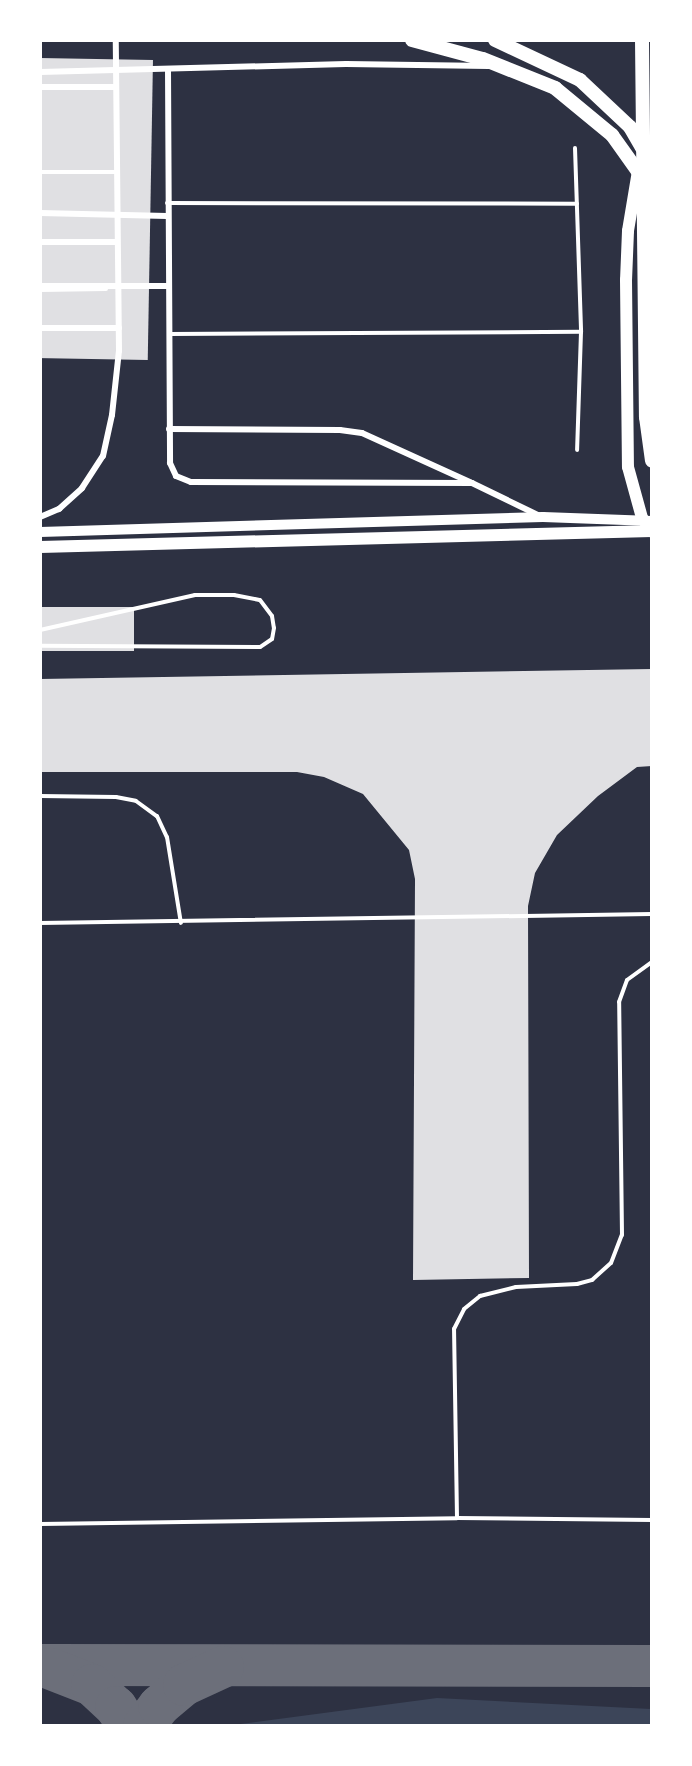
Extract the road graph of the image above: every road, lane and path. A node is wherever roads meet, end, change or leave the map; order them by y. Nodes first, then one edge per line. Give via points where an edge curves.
1 (116, 40) edge
2 (412, 40) edge
3 (495, 40) edge
4 (642, 40) edge
5 (504, 66) junction
6 (168, 69) junction
7 (40, 72) edge
8 (40, 87) edge
9 (116, 87) junction
10 (575, 148) dead end
11 (642, 149) junction
12 (651, 164) edge
13 (40, 172) edge
14 (116, 172) junction
15 (651, 196) edge
16 (167, 204) junction
17 (577, 204) junction
18 (40, 213) edge
19 (167, 216) junction
20 (40, 242) edge
21 (117, 242) junction
22 (168, 286) junction
23 (40, 288) edge
24 (118, 289) junction
25 (40, 328) edge
26 (119, 328) junction
27 (581, 332) junction
28 (168, 334) junction
29 (169, 429) junction
30 (577, 450) dead end
31 (651, 461) edge
32 (472, 483) junction
33 (40, 517) edge
34 (543, 517) junction
35 (651, 521) edge
36 (40, 532) edge
37 (651, 532) edge
38 (40, 547) edge
39 (40, 630) edge
40 (40, 646) edge
41 (40, 796) edge
42 (651, 914) edge
43 (40, 923) edge
44 (181, 923) junction
45 (651, 962) edge
46 (457, 1518) junction
47 (651, 1520) edge
48 (40, 1524) edge

1 - 9 street
2 - 5 highway
3 - 12 highway via 580,80 630,127
4 - 11 highway
5 - 6 street via 346,63
5 - 15 highway via 555,88 585,109 634,164
6 - 7 street
6 - 16 street
8 - 9 street
9 - 14 street
10 - 17 lane
11 - 31 highway via 646,417
11 - 37 main road via 628,231 627,415 632,489
13 - 14 lane
14 - 21 street
16 - 17 lane
16 - 19 street
17 - 27 lane
18 - 19 street
19 - 22 street
20 - 21 street
21 - 24 street
22 - 23 street
22 - 28 street
23 - 24 lane
24 - 26 street
25 - 26 street
26 - 33 street via 112,415 103,456 82,488 59,509
27 - 28 lane
27 - 30 lane
28 - 29 street
29 - 32 street via 362,433
29 - 32 street via 171,470 181,480 191,482
32 - 34 street
34 - 35 street
34 - 36 street
37 - 38 main road
39 - 40 lane via 74,626 195,595 260,600 272,616 274,628 272,639 260,647
41 - 44 lane via 126,799 158,816 167,837
42 - 44 lane
43 - 44 lane
45 - 46 lane via 627,980 619,1002 622,1235 611,1263 592,1280 577,1284 516,1287 480,1296 464,1309 454,1329
46 - 47 lane
46 - 48 lane

